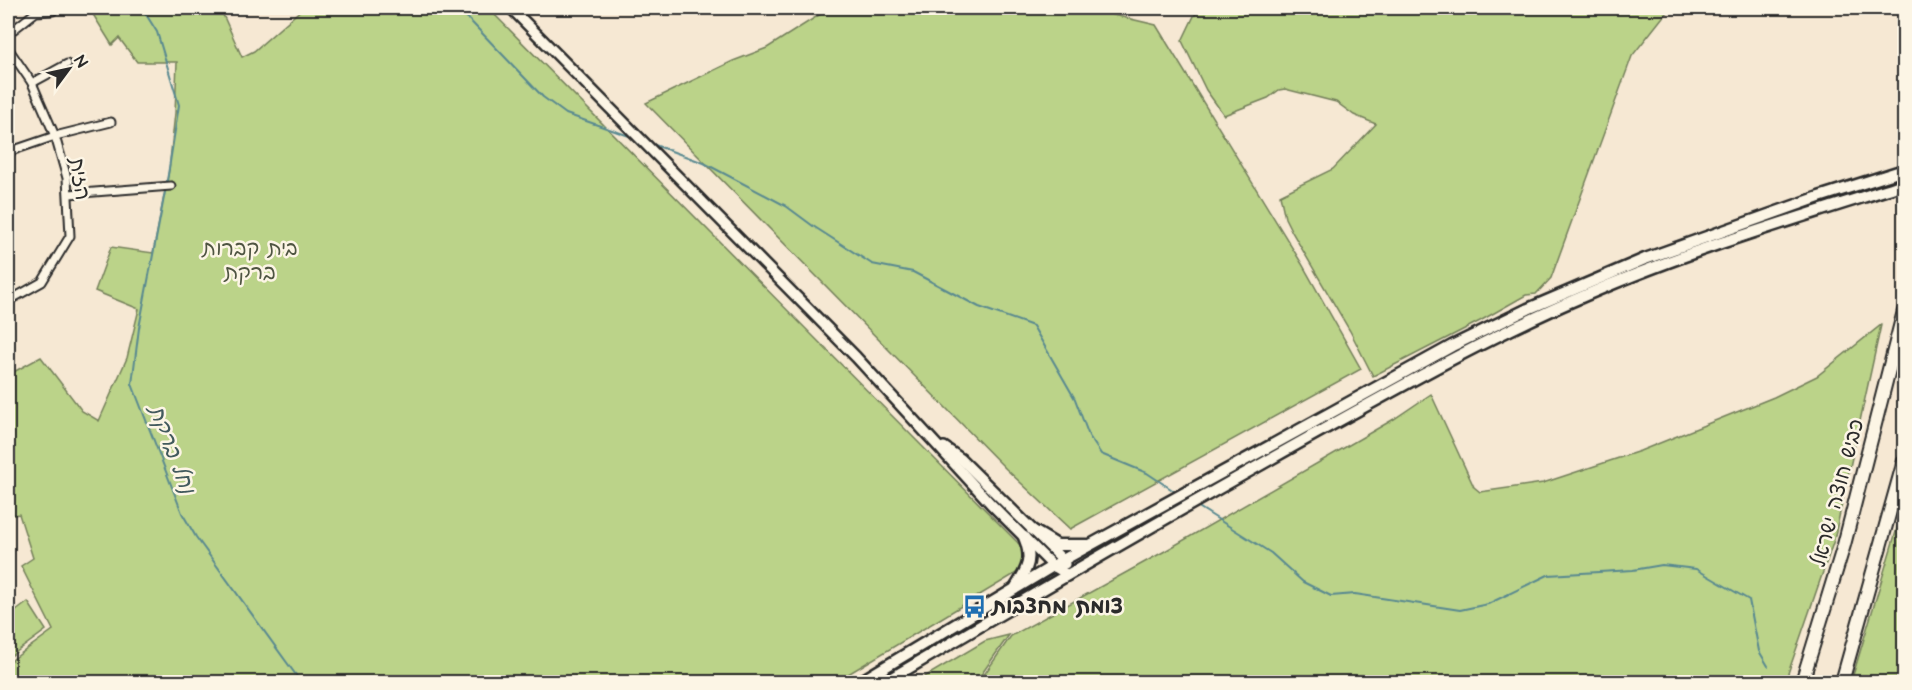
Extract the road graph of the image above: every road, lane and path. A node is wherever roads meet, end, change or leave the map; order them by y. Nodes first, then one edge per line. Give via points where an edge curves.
1 (55, 8) edge
2 (511, 8) edge
3 (8, 34) edge
4 (8, 48) edge
5 (67, 64) dead end
6 (32, 83) junction
7 (111, 122) dead end
8 (55, 136) junction
9 (8, 152) edge
10 (1905, 170) edge
11 (1904, 184) edge
12 (171, 186) dead end
13 (69, 194) junction
14 (8, 301) edge
15 (1905, 311) edge
16 (1905, 461) edge
17 (1028, 534) junction
18 (1094, 544) junction
19 (1063, 560) junction
20 (1053, 566) junction
21 (1068, 575) junction
22 (1014, 590) junction
23 (860, 682) edge
24 (885, 682) edge
25 (1802, 682) edge
26 (1842, 682) edge

1 - 3 street via 48,13 36,12
2 - 17 main road via 856,357 955,467
4 - 6 street, הזית
5 - 6 street
6 - 8 street, הזית
7 - 8 street
8 - 9 street
8 - 13 street, הזית
10 - 18 main road via 1701,238 1528,309 1452,346
11 - 21 main road via 1704,249 1532,318 1437,366
12 - 13 street
13 - 14 street, הזית via 70,236 42,282
15 - 25 highway, כביש חוצה ישראל via 1844,545
16 - 26 highway
17 - 18 main road via 1057,545
17 - 19 main road
17 - 20 main road
17 - 22 main road via 1028,565
18 - 19 main road
19 - 20 main road
19 - 21 main road
20 - 21 main road
20 - 22 main road
21 - 24 main road
22 - 23 main road

